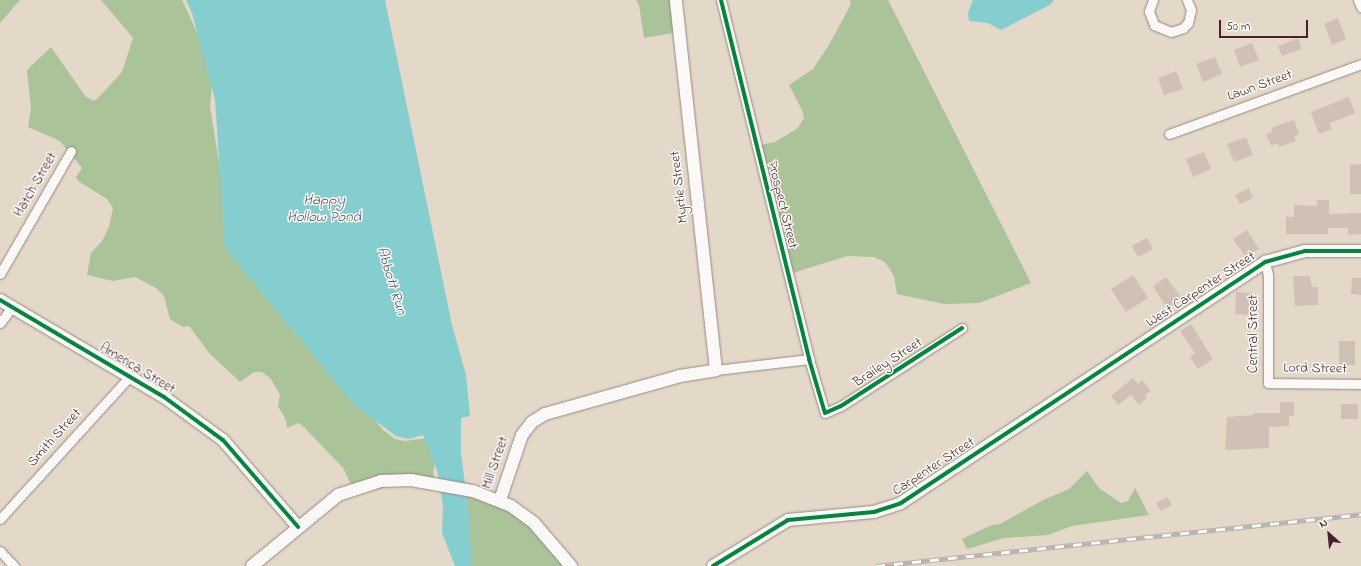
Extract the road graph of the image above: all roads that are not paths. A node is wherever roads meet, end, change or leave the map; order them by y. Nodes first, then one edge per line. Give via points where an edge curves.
1 (676, 0) edge
2 (721, 0) edge
3 (1153, 0) edge
4 (1187, 0) edge
5 (1358, 0) edge
6 (1361, 7) edge
7 (1361, 64) edge
8 (1169, 134) dead end
9 (71, 151) dead end
10 (1361, 252) edge
11 (1265, 262) junction
12 (0, 274) edge
13 (0, 300) edge
14 (12, 308) junction
15 (0, 323) edge
16 (962, 328) dead end
17 (809, 359) junction
18 (716, 370) junction
19 (130, 376) junction
20 (1268, 383) joint
21 (1361, 384) edge
22 (1068, 391) joint
23 (825, 414) joint
24 (500, 500) junction
25 (0, 519) edge
26 (298, 527) junction
27 (0, 550) edge
28 (14, 566) edge
29 (252, 566) edge
30 (571, 566) edge
31 (713, 566) edge

1 - 18 street, Myrtle Street
2 - 17 street, Prospect Street
3 - 4 street via 1149,11 1152,22 1158,29 1171,32 1183,28 1188,23 1191,10
5 - 6 street
7 - 8 street, Lawn Street
9 - 12 street, Hatch Street
10 - 11 street, West Carpenter Street via 1305,251 1284,254
11 - 20 street, Central Street via 1268,275
11 - 22 street, West Carpenter Street
13 - 14 street, America Street
14 - 15 street
14 - 19 street, America Street
16 - 23 street, Brailey Street
17 - 18 street, Mill Street
17 - 23 street, Prospect Street
18 - 24 street, Mill Street via 680,376 545,414 532,422 522,435
19 - 25 street, Smith Street
19 - 26 street, America Street via 223,440
20 - 21 street, Lord Street
22 - 31 street, Carpenter Street via 901,503 874,512 788,520
24 - 26 street, Mill Street via 473,491 424,481 381,482 338,495
24 - 30 street via 534,524
26 - 29 street, Mill Street
27 - 28 street

